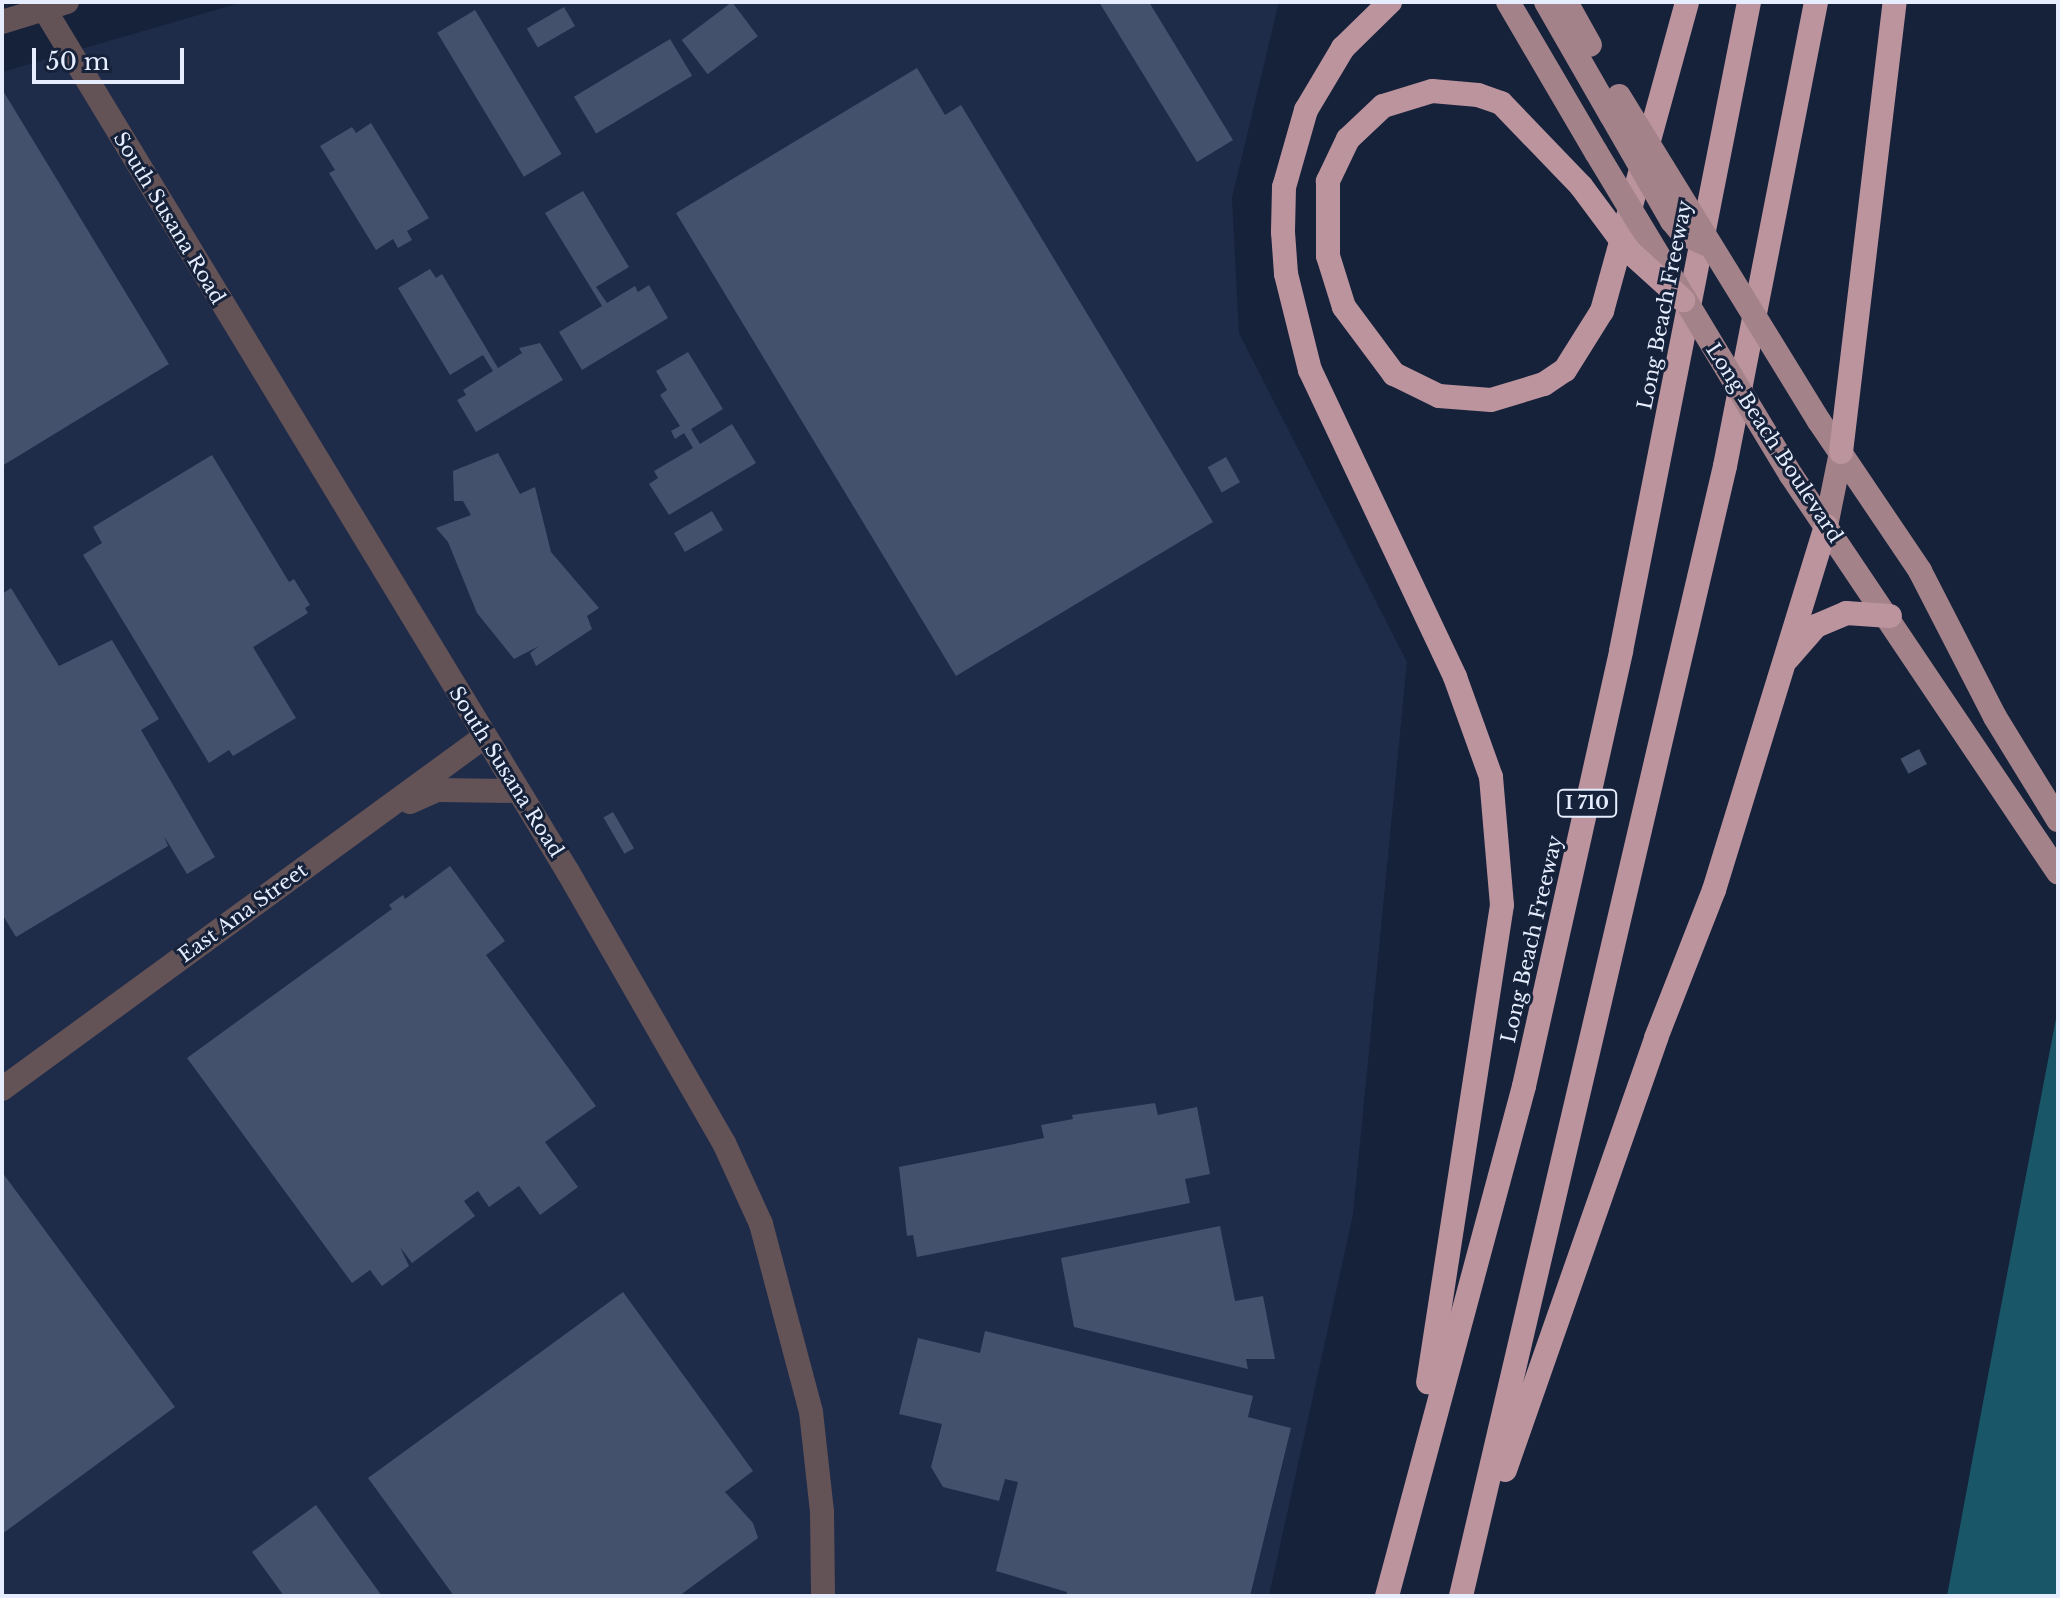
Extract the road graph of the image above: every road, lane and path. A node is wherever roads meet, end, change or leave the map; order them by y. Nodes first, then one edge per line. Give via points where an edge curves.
1 (1390, 2) edge
2 (1508, 2) edge
3 (1546, 2) edge
4 (1566, 2) edge
5 (1687, 2) edge
6 (1749, 2) edge
7 (1816, 2) edge
8 (1895, 2) edge
9 (51, 4) edge
10 (2, 22) edge
11 (1615, 106) junction
12 (1683, 300) junction
13 (1841, 452) junction
14 (1826, 526) junction
15 (1890, 616) junction
16 (1779, 670) junction
17 (484, 737) junction
18 (517, 791) junction
19 (375, 817) junction
20 (2058, 820) edge
21 (2058, 873) edge
22 (2, 1089) edge
23 (1408, 1504) junction
24 (1462, 1593) edge
25 (823, 1596) edge
26 (1387, 1596) edge

1 - 23 highway via 1343,48 1306,110 1284,187 1283,232 1286,274 1310,370 1478,729 1500,844 1502,905 1494,985
2 - 12 main road, Long Beach Boulevard, bridge
3 - 11 main road
4 - 11 main road
5 - 12 highway, bridge via 1602,311 1565,370 1544,384 1491,400 1439,396 1394,374 1344,307 1328,256 1328,181 1348,139 1383,106 1432,91 1468,93 1501,103 1581,186 1630,252
6 - 23 highway, Long Beach Freeway / I 710 via 1621,651 1524,1086
7 - 24 highway, I 710 via 1725,466
8 - 13 highway
9 - 10 street
9 - 17 street, South Susana Road
11 - 13 main road, bridge
12 - 14 main road, Long Beach Boulevard, bridge
13 - 14 main road
13 - 20 main road via 1920,571 1982,692
14 - 15 main road, Long Beach Boulevard
14 - 16 highway
15 - 16 highway via 1846,613 1816,626
15 - 21 main road, Long Beach Boulevard
16 - 24 highway via 1714,890 1656,1038
17 - 18 street, South Susana Road
17 - 19 street, East Ana Street
18 - 19 street via 437,790
18 - 25 street, South Susana Road via 724,1143 761,1224 811,1412 822,1512
19 - 22 street, East Ana Street
23 - 26 highway, Long Beach Freeway / I 710

